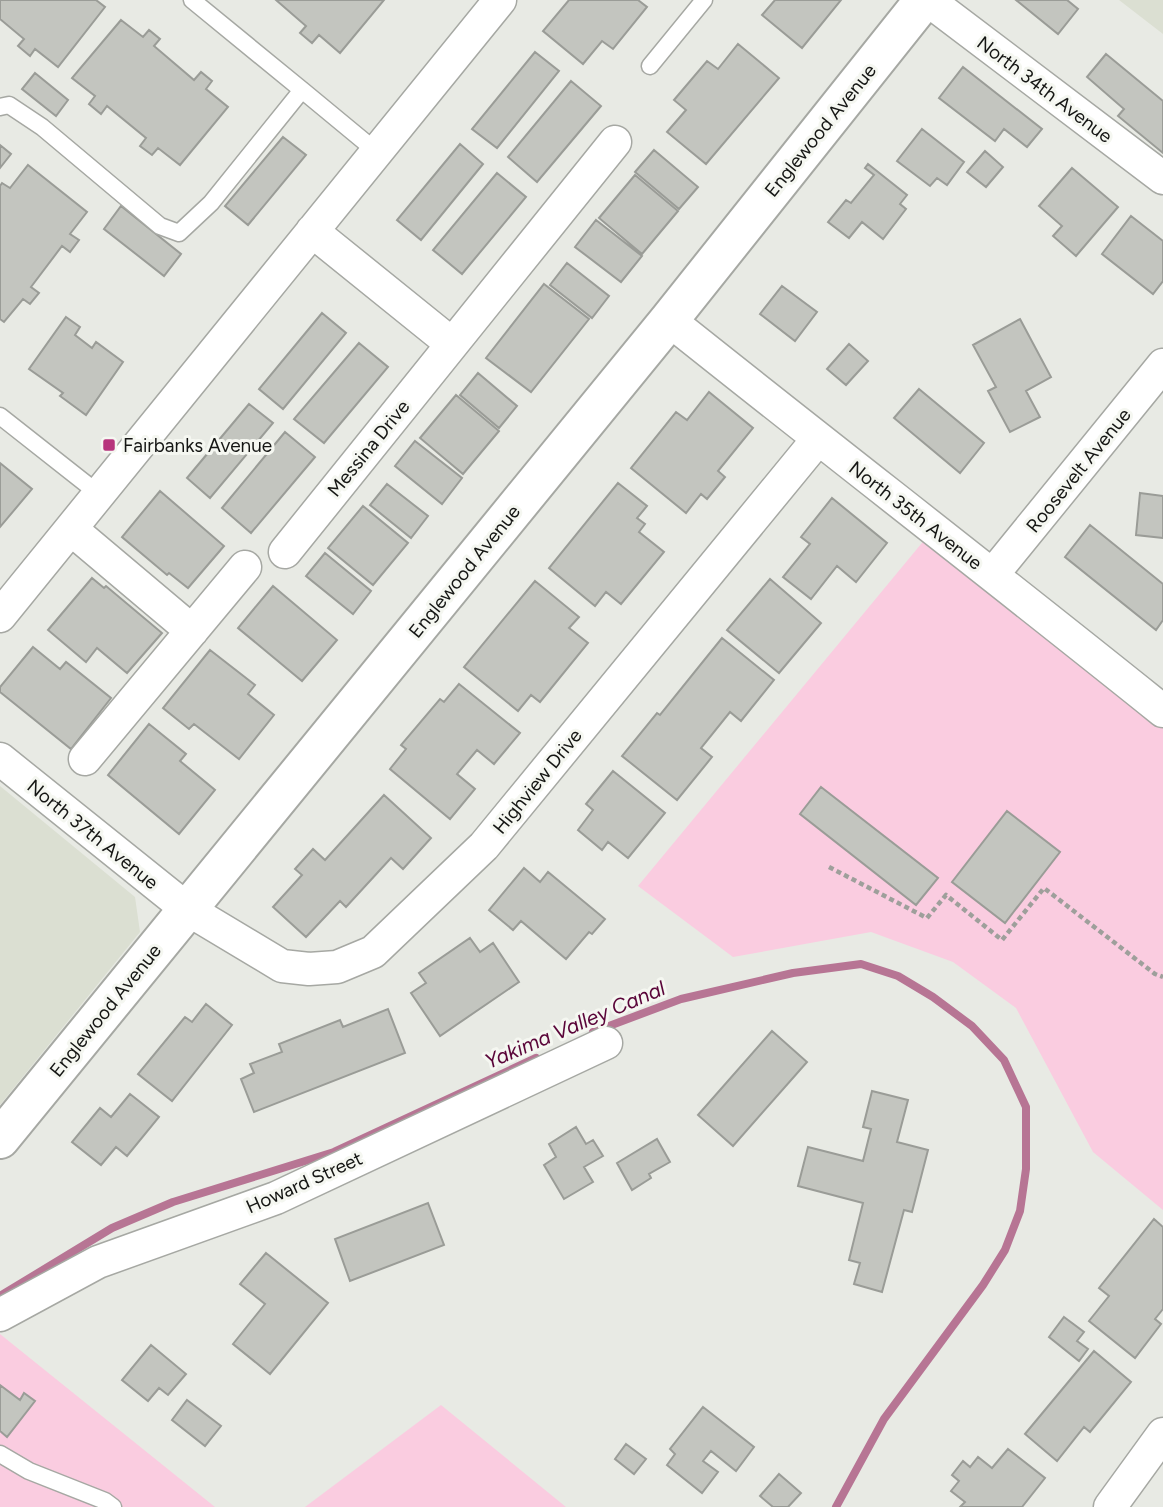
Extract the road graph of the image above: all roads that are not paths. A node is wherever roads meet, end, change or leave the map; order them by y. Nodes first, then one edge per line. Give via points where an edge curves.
1 (192, 0) edge
2 (500, 0) edge
3 (704, 0) edge
4 (926, 0) edge
5 (650, 66) dead end
6 (302, 90) junction
7 (0, 107) edge
8 (615, 142) dead end
9 (377, 152) junction
10 (1163, 178) edge
11 (312, 230) junction
12 (669, 320) junction
13 (452, 344) junction
14 (1163, 365) edge
15 (0, 416) edge
16 (818, 439) junction
17 (99, 494) junction
18 (71, 529) junction
19 (285, 552) dead end
20 (245, 567) dead end
21 (993, 574) junction
22 (0, 616) edge
23 (192, 631) junction
24 (1163, 711) edge
25 (0, 759) edge
26 (85, 759) dead end
27 (187, 909) junction
28 (606, 1043) dead end
29 (0, 1139) edge
30 (0, 1315) edge
31 (1163, 1434) edge
32 (0, 1454) edge
33 (113, 1507) edge
34 (1110, 1507) edge

1 - 6 lane
2 - 9 street
3 - 5 lane
4 - 10 street, North 34th Avenue
4 - 12 street, Englewood Avenue
6 - 7 lane via 211,203 179,233 160,226 42,127 9,104
6 - 9 lane
8 - 13 street, Messina Drive
9 - 11 street
11 - 13 street
11 - 17 street
12 - 16 street, North 35th Avenue
12 - 27 street, Englewood Avenue
13 - 19 street, Messina Drive
14 - 21 street, Roosevelt Avenue
15 - 17 lane
16 - 21 street, North 35th Avenue
16 - 27 street, Highview Drive via 484,846 373,952 337,967 282,966
17 - 18 street
18 - 22 street
18 - 23 street
20 - 23 street
21 - 24 street, North 35th Avenue
23 - 26 street
25 - 27 street, North 37th Avenue
27 - 29 street, Englewood Avenue
28 - 30 street, Howard Street via 275,1198 98,1262
31 - 34 street
32 - 33 lane

